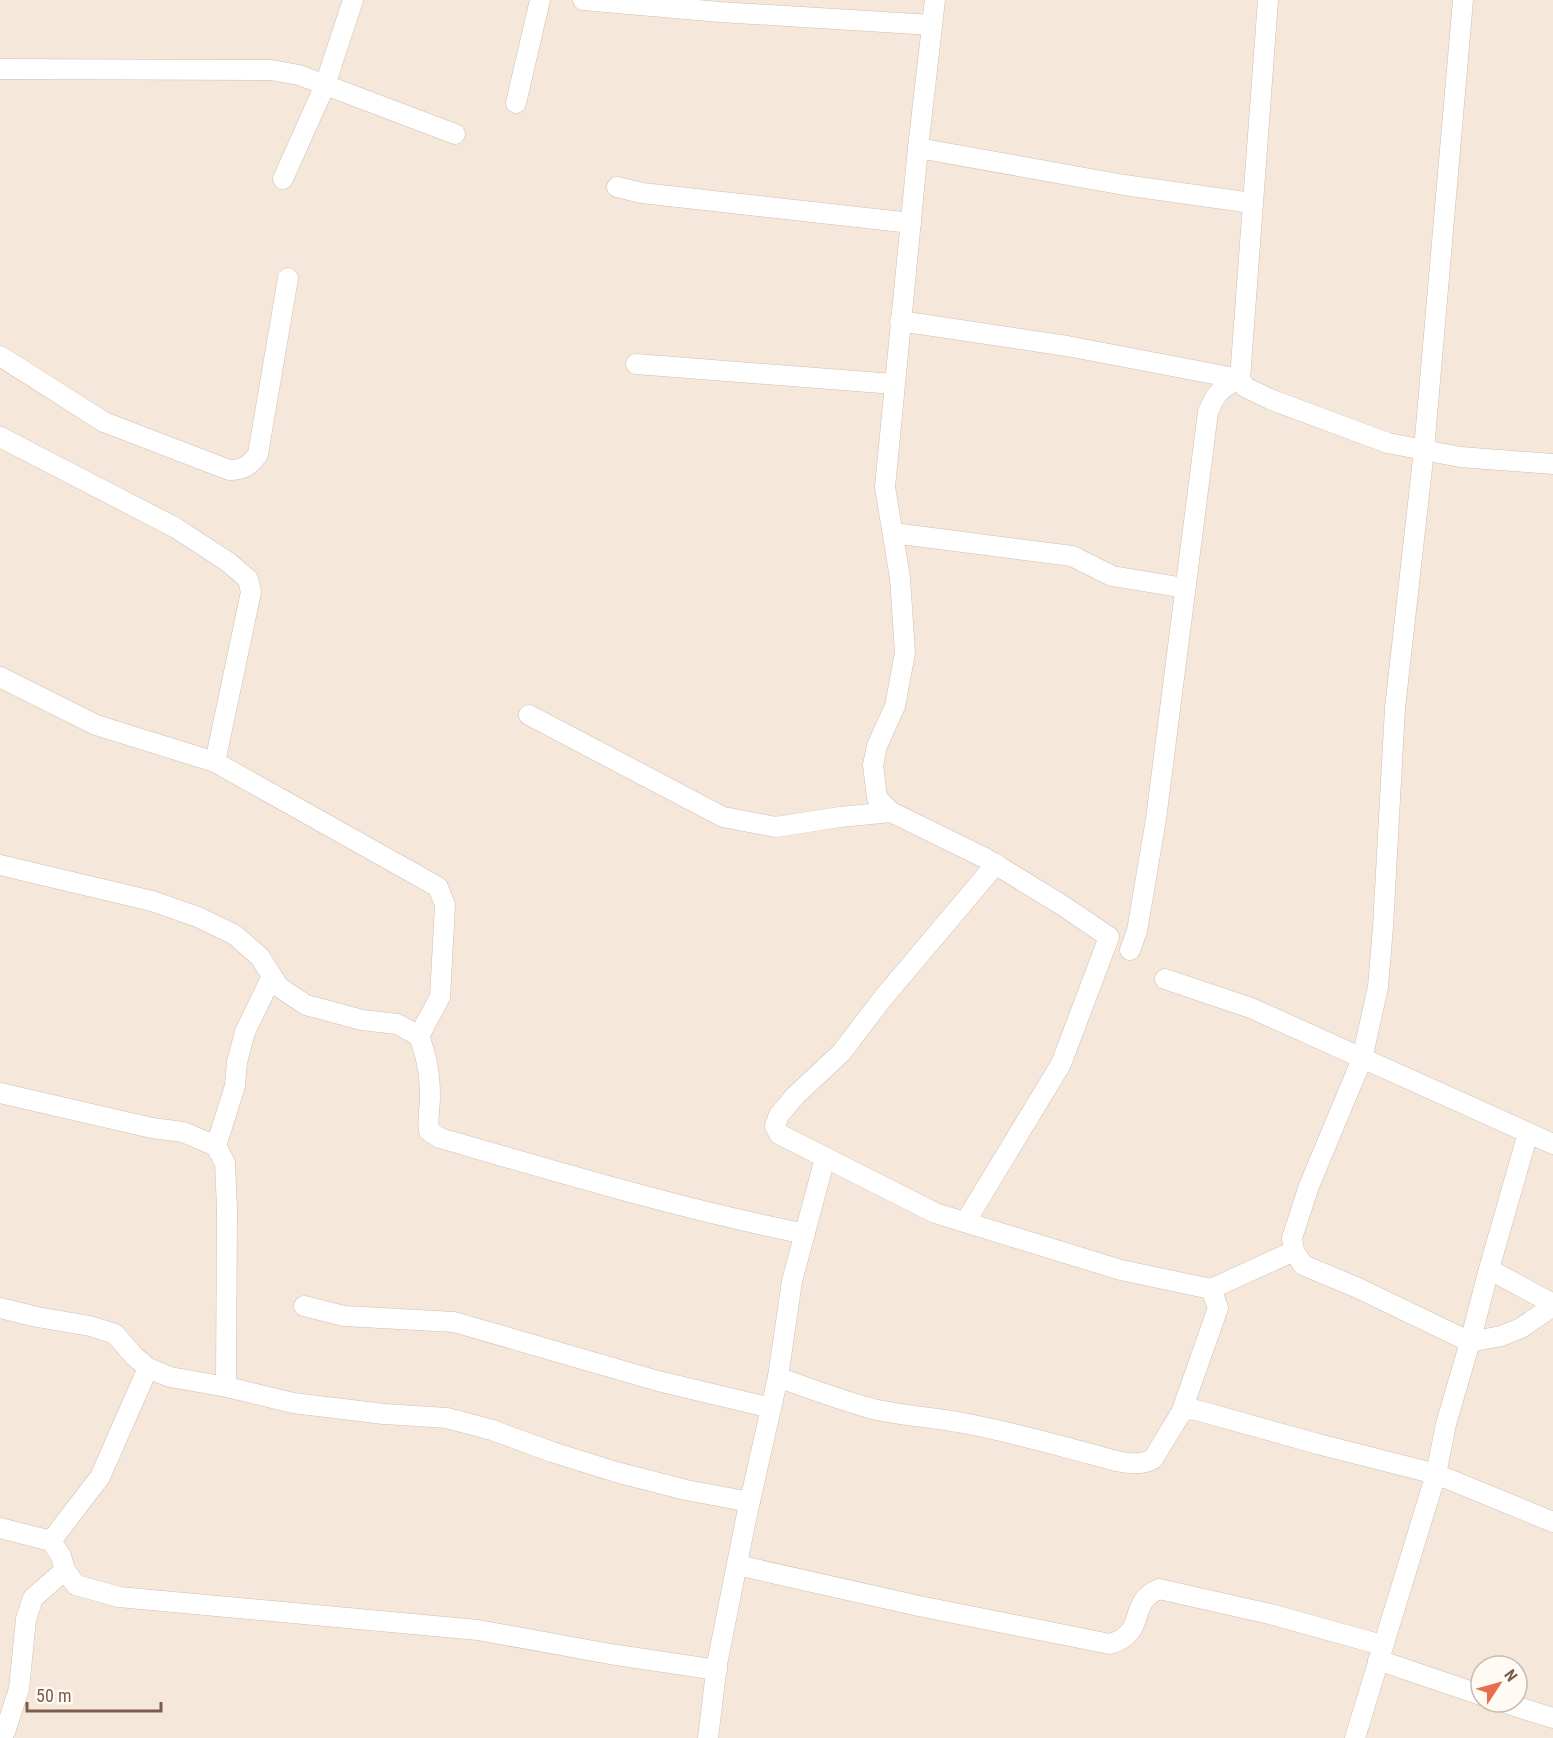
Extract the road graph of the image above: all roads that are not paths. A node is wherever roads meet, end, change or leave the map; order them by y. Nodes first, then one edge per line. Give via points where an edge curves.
1 (352, 0) edge
2 (540, 0) edge
3 (583, 0) edge
4 (935, 0) edge
5 (1268, 0) edge
6 (1463, 0) edge
7 (932, 25) junction
8 (0, 69) edge
9 (325, 85) junction
10 (516, 103) dead end
11 (454, 134) dead end
12 (918, 148) junction
13 (283, 179) dead end
14 (617, 187) dead end
15 (1252, 203) junction
16 (911, 223) junction
17 (288, 278) dead end
18 (900, 321) junction
19 (0, 356) edge
20 (636, 364) dead end
21 (1240, 379) junction
22 (894, 384) junction
23 (0, 437) edge
24 (1424, 450) junction
25 (1553, 464) edge
26 (893, 533) junction
27 (1185, 588) junction
28 (0, 677) edge
29 (529, 715) dead end
30 (215, 762) junction
31 (891, 812) junction
32 (996, 864) junction
33 (0, 865) edge
34 (1130, 950) dead end
35 (272, 976) junction
36 (1165, 979) dead end
37 (419, 1036) junction
38 (1362, 1059) junction
39 (0, 1093) edge
40 (1528, 1133) junction
41 (1553, 1144) edge
42 (216, 1146) junction
43 (825, 1158) junction
44 (966, 1221) junction
45 (805, 1234) junction
46 (1294, 1251) junction
47 (1489, 1269) junction
48 (1211, 1289) junction
49 (1553, 1305) edge
50 (304, 1306) dead end
51 (0, 1308) edge
52 (1470, 1342) junction
53 (148, 1368) junction
54 (778, 1377) junction
55 (227, 1387) junction
56 (771, 1408) junction
57 (1181, 1413) junction
58 (1436, 1474) junction
59 (750, 1502) junction
60 (1553, 1522) edge
61 (0, 1528) edge
62 (51, 1541) junction
63 (737, 1565) junction
64 (65, 1570) junction
65 (1380, 1653) junction
66 (717, 1670) junction
67 (1469, 1690) edge
68 (1529, 1711) edge
69 (1553, 1719) edge
70 (1, 1738) edge
71 (708, 1738) edge
72 (1355, 1738) edge

1 - 9 street
2 - 10 street
3 - 7 street
4 - 7 street
5 - 15 street
6 - 24 street
7 - 12 street
8 - 9 street via 271,70
9 - 11 street
9 - 13 street
12 - 15 street via 1124,185
12 - 16 street
14 - 16 street
15 - 21 street
16 - 18 street
17 - 19 street via 258,454 242,470 228,470 104,422
18 - 21 street via 1067,346
18 - 22 street
20 - 22 street
21 - 24 street via 1245,387 1272,400 1388,443
21 - 27 street via 1224,386 1208,412
22 - 26 street via 885,487
23 - 30 street via 176,528 248,579 251,592
24 - 25 street via 1460,457
24 - 38 street via 1395,708 1378,987
26 - 27 street via 1072,556 1112,576
26 - 31 street via 905,653 895,706 873,765 877,798
27 - 34 street via 1156,819 1137,931
28 - 30 street via 96,725
29 - 31 street via 723,817 776,827
30 - 37 street via 438,887 446,905 440,998
31 - 32 street
32 - 43 street via 882,998 841,1053 776,1119 779,1134
32 - 44 street via 1108,937 1061,1064
33 - 35 street via 152,901 198,917 234,935 260,957
35 - 37 street via 279,987 306,1005 362,1020 398,1024
35 - 42 street via 245,1032 235,1086
36 - 38 street via 1251,1008
37 - 45 street via 428,1061 429,1131 440,1138 610,1187
38 - 40 street
38 - 46 street via 1309,1186 1292,1238
39 - 42 street via 183,1132
40 - 41 street
40 - 47 street
42 - 55 street via 226,1174
43 - 44 street via 935,1213
43 - 45 street
44 - 48 street via 1121,1270
45 - 54 street via 792,1281
46 - 48 street
46 - 52 street via 1303,1265 1358,1287
47 - 49 street
47 - 52 street
48 - 57 street via 1218,1308
49 - 52 street via 1521,1328
50 - 56 street via 344,1316 454,1322 658,1381
51 - 53 street via 115,1334
52 - 58 street
53 - 55 street via 170,1377
53 - 62 street via 100,1477
54 - 56 street
54 - 57 street via 873,1408 1004,1431 1125,1462 1146,1463 1153,1459
55 - 59 street via 292,1403 447,1418 616,1472
56 - 59 street
57 - 58 street via 1196,1410
58 - 60 street
58 - 65 street
59 - 63 street
61 - 62 street
62 - 64 street
63 - 65 street via 1110,1644 1128,1635 1136,1625 1141,1602 1159,1589 1270,1614
63 - 66 street
64 - 66 street via 76,1585 119,1597 478,1630
64 - 70 street via 33,1598 26,1619 19,1689
65 - 67 street
65 - 72 street
66 - 71 street
68 - 69 street

